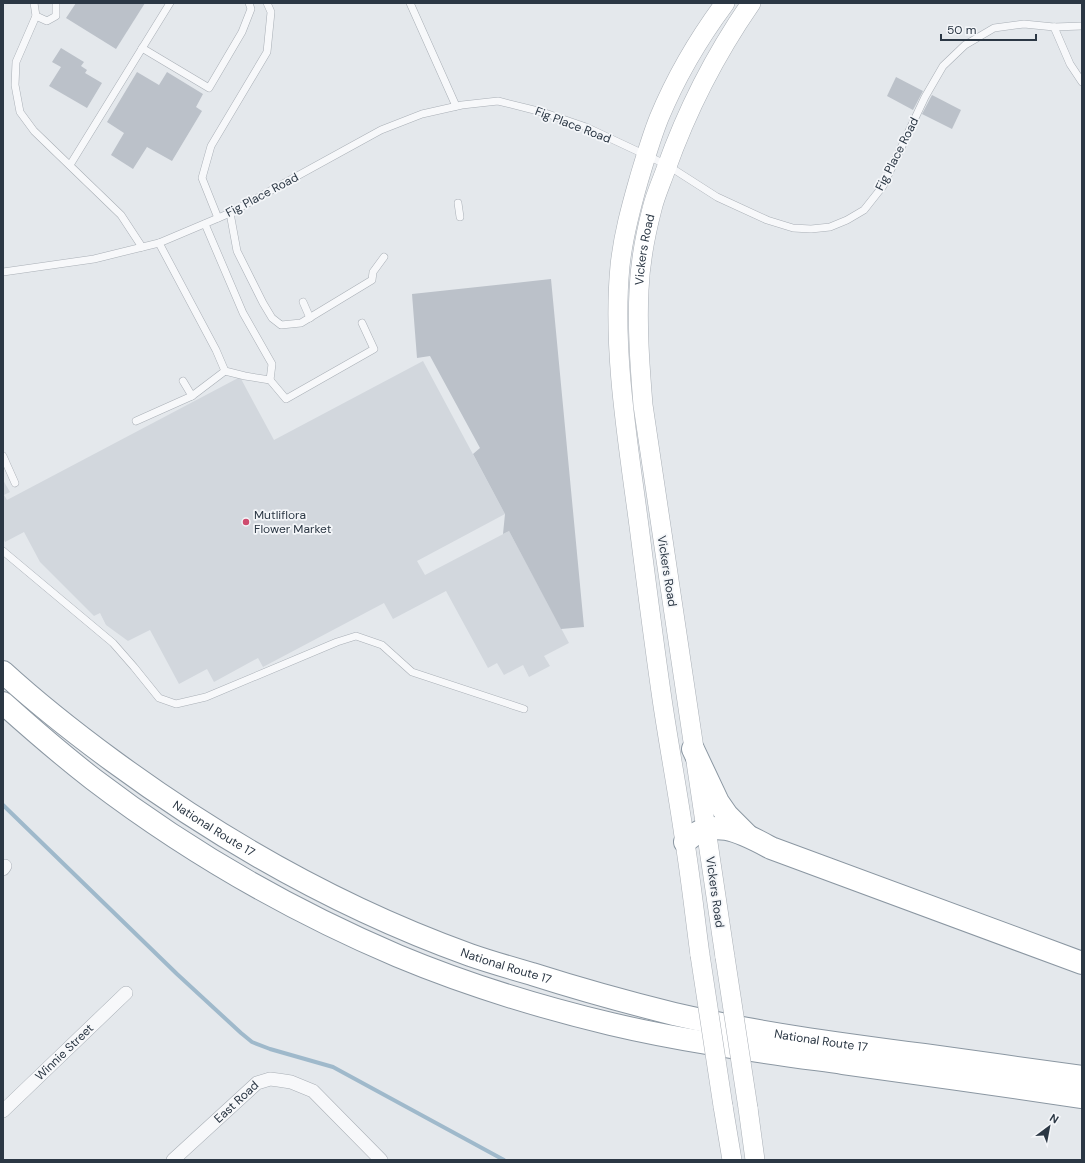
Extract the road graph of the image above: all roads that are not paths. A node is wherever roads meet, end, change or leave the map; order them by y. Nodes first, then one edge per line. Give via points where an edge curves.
1 (34, 3) edge
2 (56, 3) edge
3 (170, 3) edge
4 (249, 3) edge
5 (267, 3) edge
6 (410, 3) edge
7 (725, 3) edge
8 (751, 3) edge
9 (36, 16) junction
10 (1082, 26) edge
11 (1054, 27) junction
12 (142, 48) junction
13 (1082, 82) edge
14 (456, 106) junction
15 (646, 155) junction
16 (70, 165) junction
17 (667, 165) junction
18 (458, 203) dead end
19 (230, 213) junction
20 (460, 217) dead end
21 (218, 218) junction
22 (204, 224) junction
23 (159, 243) junction
24 (142, 247) junction
25 (384, 257) dead end
26 (3, 272) edge
27 (303, 302) dead end
28 (310, 318) junction
29 (362, 323) dead end
30 (225, 371) junction
31 (270, 380) junction
32 (183, 382) dead end
33 (192, 396) junction
34 (136, 421) dead end
35 (3, 456) edge
36 (15, 483) dead end
37 (3, 551) edge
38 (3, 672) edge
39 (3, 703) edge
40 (524, 709) dead end
41 (694, 749) junction
42 (707, 830) junction
43 (748, 836) junction
44 (685, 842) junction
45 (1082, 963) edge
46 (126, 993) dead end
47 (1082, 1077) edge
48 (1082, 1097) edge
49 (3, 1111) edge
50 (173, 1160) edge
51 (381, 1160) edge
52 (732, 1160) edge
53 (755, 1160) edge

1 - 9 lane
2 - 9 lane via 56,16 47,20
3 - 12 lane
4 - 12 lane via 251,9 242,32 209,88
5 - 21 lane via 271,12 267,52 211,146 202,178
6 - 14 lane
7 - 15 main road, Vickers Road via 704,32 682,71 659,117
8 - 17 main road, Vickers Road via 708,72 678,135
9 - 16 lane via 16,62 15,85 20,112 34,131
10 - 11 lane, Fig Place Road
11 - 13 lane via 1070,64
11 - 17 lane, Fig Place Road via 1024,24 994,28 965,45 943,66 883,186 864,210 830,227 793,228 767,220 717,197
12 - 16 lane
14 - 15 lane, Fig Place Road via 498,101 542,112 586,127
14 - 19 lane, Fig Place Road via 422,114 381,130
15 - 17 lane, Fig Place Road
15 - 44 main road, Vickers Road via 624,238 620,266 620,350 625,409 661,694
16 - 24 lane via 121,215
17 - 41 main road, Vickers Road via 652,208 643,253 639,289 640,367 643,405
18 - 20 lane
19 - 21 lane, Fig Place Road
19 - 28 lane via 237,251 272,318 281,325 300,323
21 - 22 lane, Fig Place Road
22 - 23 lane, Fig Place Road
22 - 31 lane via 243,313 272,364
23 - 24 lane, Fig Place Road
23 - 30 lane
24 - 26 lane, Fig Place Road via 94,259
25 - 28 lane via 373,272 372,280
27 - 28 lane
29 - 31 lane via 374,349 286,399
30 - 31 lane
30 - 33 lane
32 - 33 lane
33 - 34 lane
35 - 36 lane
37 - 40 lane via 113,643 159,698 176,704 206,697 356,636 382,645 412,672
38 - 47 highway, National Route 17 via 75,732 131,774 242,847 300,879 434,942 589,992 676,1014 835,1043
39 - 48 highway via 93,778 198,851 263,890 322,920 398,956 457,978 539,1005 610,1024 691,1041
41 - 42 main road, Vickers Road
41 - 43 highway via 718,802
42 - 43 highway via 720,827
42 - 44 highway via 696,833
42 - 53 main road, Vickers Road, bridge
43 - 45 highway via 770,848
44 - 52 main road, Vickers Road, bridge
46 - 49 street, Winnie Street
50 - 51 street, East Road via 257,1083 270,1079 291,1082 313,1091

